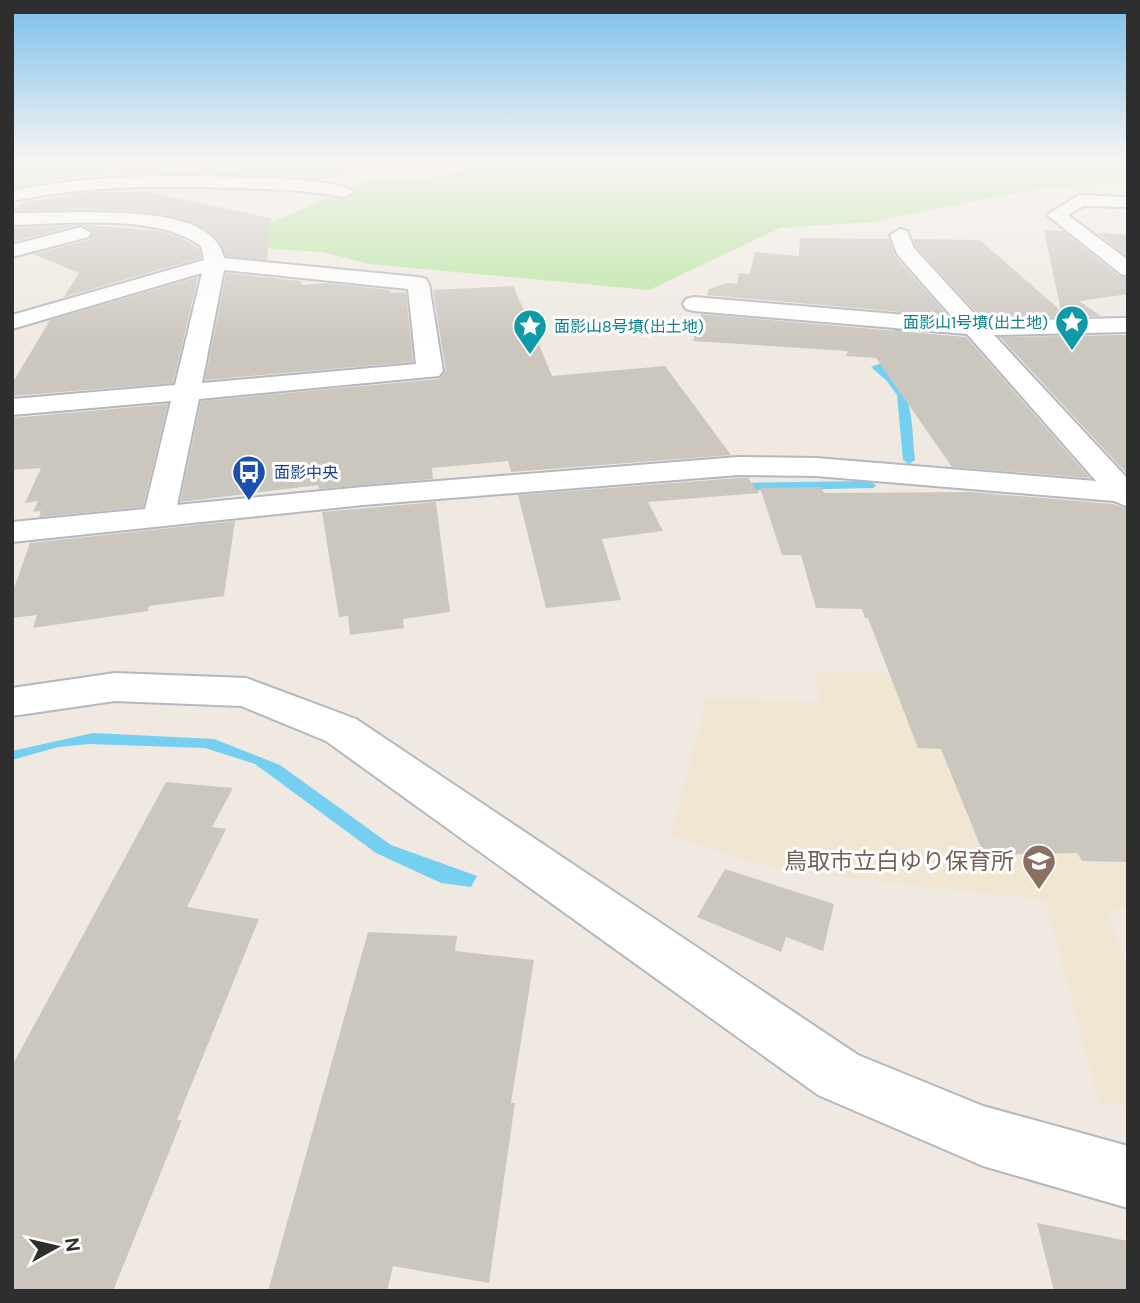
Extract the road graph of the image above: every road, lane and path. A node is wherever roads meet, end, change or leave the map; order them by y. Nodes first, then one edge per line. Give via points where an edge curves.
1 (122, 221) edge
2 (144, 221) edge
3 (1064, 221) edge
4 (900, 235) dead end
5 (12, 251) edge
6 (215, 263) junction
7 (1128, 270) edge
8 (694, 304) dead end
9 (12, 322) edge
10 (1128, 325) edge
11 (976, 328) junction
12 (187, 394) junction
13 (12, 407) edge
14 (1126, 494) edge
15 (159, 517) junction
16 (12, 533) edge
17 (12, 702) edge
18 (1128, 1177) edge

1 - 5 street
2 - 6 street via 196,232 210,243
3 - 7 street
4 - 11 street via 904,250
6 - 9 street
6 - 12 street
6 - 12 street via 418,284 430,371
8 - 11 street
10 - 11 street
11 - 14 street
12 - 13 street
12 - 15 street
14 - 15 street via 816,467 738,466
15 - 16 street
17 - 18 street via 116,687 246,692 341,730 838,1075 982,1136

